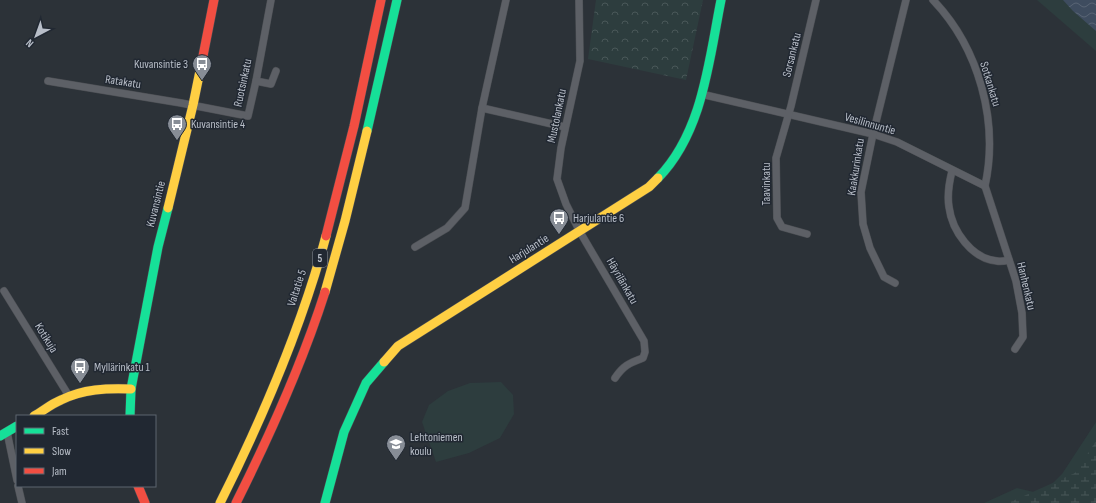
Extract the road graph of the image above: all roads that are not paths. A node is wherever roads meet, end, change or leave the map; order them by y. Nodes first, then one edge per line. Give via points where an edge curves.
1 (214, 0) edge
2 (271, 0) edge
3 (382, 0) edge
4 (397, 0) edge
5 (506, 0) edge
6 (579, 0) edge
7 (721, 0) edge
8 (816, 0) edge
9 (906, 0) edge
10 (933, 0) edge
11 (276, 71) dead end
12 (48, 81) dead end
13 (256, 81) junction
14 (701, 94) junction
15 (193, 105) junction
16 (482, 108) junction
17 (789, 114) junction
18 (565, 127) junction
19 (873, 134) junction
20 (952, 171) junction
21 (985, 186) junction
22 (580, 232) junction
23 (807, 234) dead end
24 (415, 247) dead end
25 (1009, 260) junction
26 (894, 283) dead end
27 (4, 291) dead end
28 (1015, 349) dead end
29 (615, 378) dead end
30 (131, 390) junction
31 (69, 396) junction
32 (36, 415) edge
33 (130, 415) edge
34 (16, 427) edge
35 (3, 434) edge
36 (16, 477) edge
37 (18, 487) edge
38 (138, 487) edge
39 (22, 503) edge
40 (145, 503) edge
41 (220, 503) edge
42 (236, 503) edge
43 (325, 503) edge

1 - 15 main road, Kuvansintie
2 - 13 street, Ruotsinkatu
3 - 41 main road, Valtatie 5 / 5 via 330,222 310,289 277,380
4 - 42 main road, 5 via 356,176 325,288 286,395
5 - 16 street
6 - 18 street, Mustolankatu via 580,61
7 - 14 main road, Harjulantie
8 - 17 street, Sorsankatu
9 - 19 street, Kaakkurinkatu
10 - 21 street, Sotkankatu via 957,30 979,78 986,101 990,151
11 - 13 street via 271,84
12 - 15 street, Ratakatu
13 - 15 street, Ruotsinkatu via 248,116
14 - 17 street, Vesilinnuntie
14 - 22 main road, Harjulantie via 692,125 672,162 649,187
15 - 30 main road, Kuvansintie via 158,247
16 - 18 street
16 - 24 street via 465,208 447,228
17 - 19 street, Vesilinnuntie
17 - 23 street, Taavinkatu via 776,158 777,218 782,227
18 - 22 street, Mustolankatu via 557,179
19 - 20 street, Vesilinnuntie via 897,142
19 - 26 street, Kaakkurinkatu via 860,192 863,224 877,263 884,276
20 - 21 street, Vesilinnuntie
20 - 25 street via 948,184 949,208 961,236 970,248 984,258 998,262
21 - 25 street, Hanhenkatu
22 - 29 street, Häyrilänkatu via 644,341 643,358 622,368
22 - 43 main road, Harjulantie via 398,346 366,383 344,432
25 - 28 street, Hanhenkatu via 1022,313 1023,337
27 - 31 street, Kotikuja
30 - 31 main road via 91,390
30 - 33 main road, Kuvansintie
31 - 32 main road
34 - 35 main road
35 - 36 street
37 - 39 street
38 - 40 main road

